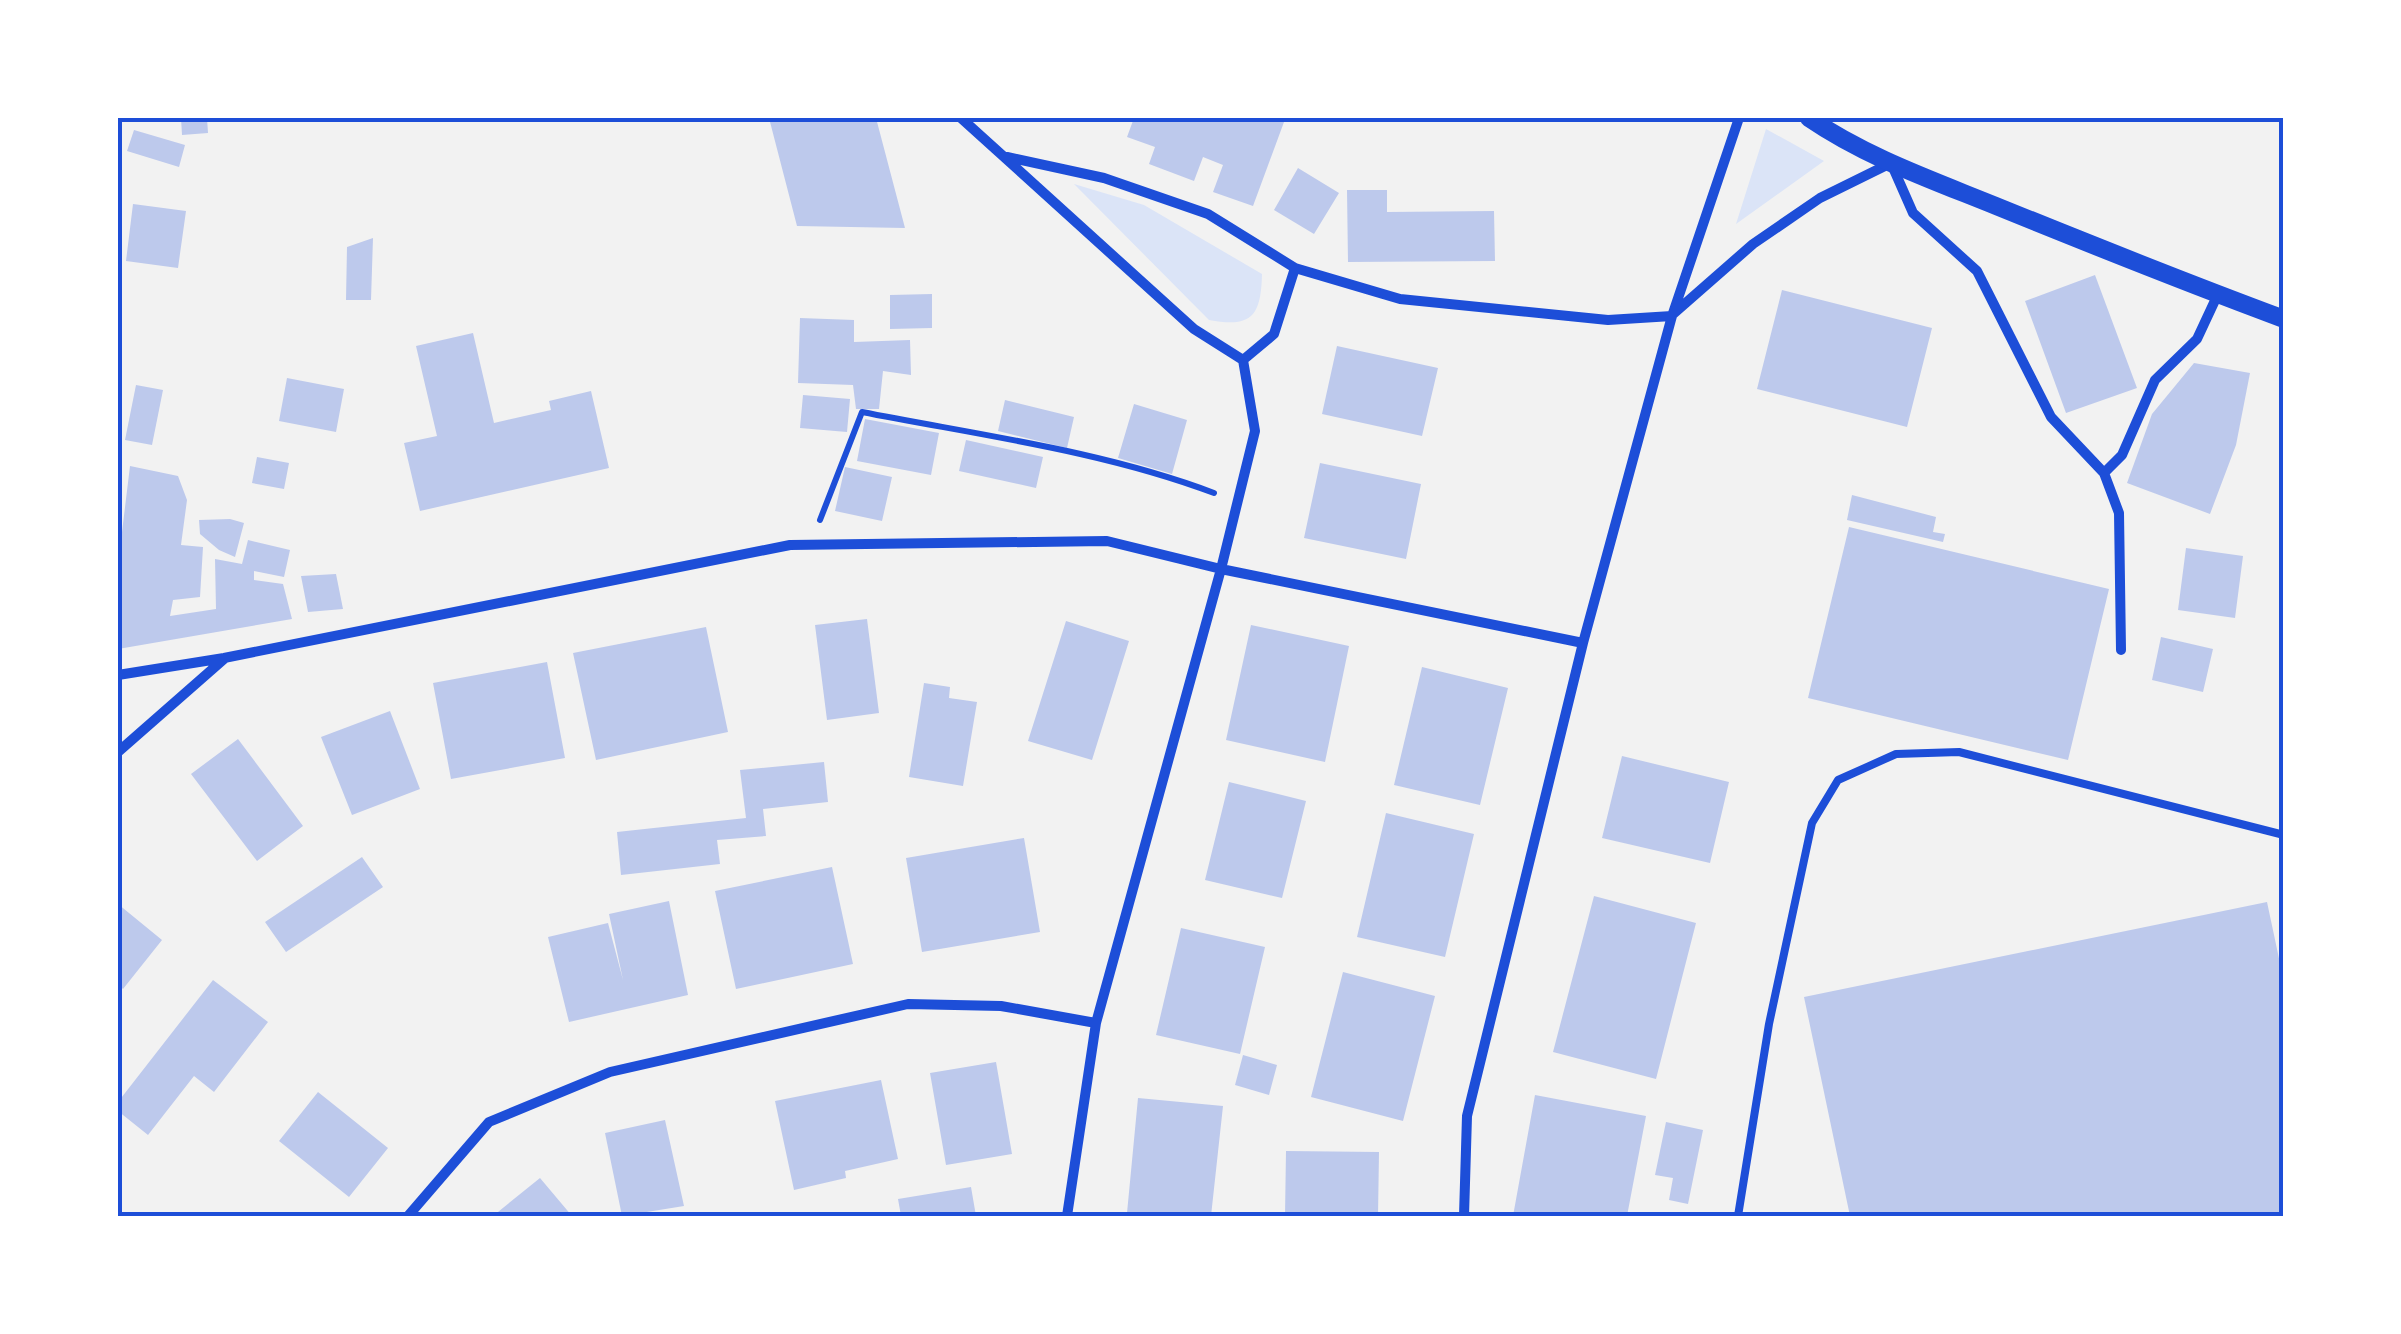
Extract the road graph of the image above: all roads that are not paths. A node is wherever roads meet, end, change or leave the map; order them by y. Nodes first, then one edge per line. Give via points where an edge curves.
1 (961, 118) edge
2 (1739, 118) edge
3 (1808, 118) edge
4 (1006, 157) junction
5 (1891, 163) junction
6 (1294, 268) junction
7 (2218, 294) junction
8 (1672, 316) junction
9 (2284, 319) edge
10 (1243, 360) junction
11 (2104, 473) junction
12 (1222, 568) junction
13 (1582, 644) junction
14 (2122, 650) dead end
15 (224, 658) junction
16 (118, 676) edge
17 (118, 752) edge
18 (2284, 836) edge
19 (1096, 1023) junction
20 (408, 1216) edge
21 (1067, 1216) edge
22 (1464, 1216) edge
23 (1738, 1216) edge

1 - 4 street
2 - 8 street
3 - 5 street
4 - 6 street via 1104,178 1208,214
4 - 10 street via 1194,329
5 - 7 street
5 - 8 street via 1820,198 1753,244
5 - 11 street via 1913,213 1977,271 2050,417
6 - 8 street via 1400,299 1608,320
6 - 10 street via 1274,334
7 - 9 street
7 - 11 street via 2198,339 2154,380 2122,455
8 - 13 street
10 - 12 street via 1256,431
11 - 14 street via 2119,513
12 - 13 street
12 - 15 street via 1108,541 790,545
12 - 19 street
13 - 22 street via 1466,1116
15 - 16 street
15 - 17 street
18 - 23 lane via 1959,752 1896,754 1838,780 1812,823
19 - 20 street via 1000,1006 908,1004 610,1072 490,1122
19 - 21 street

